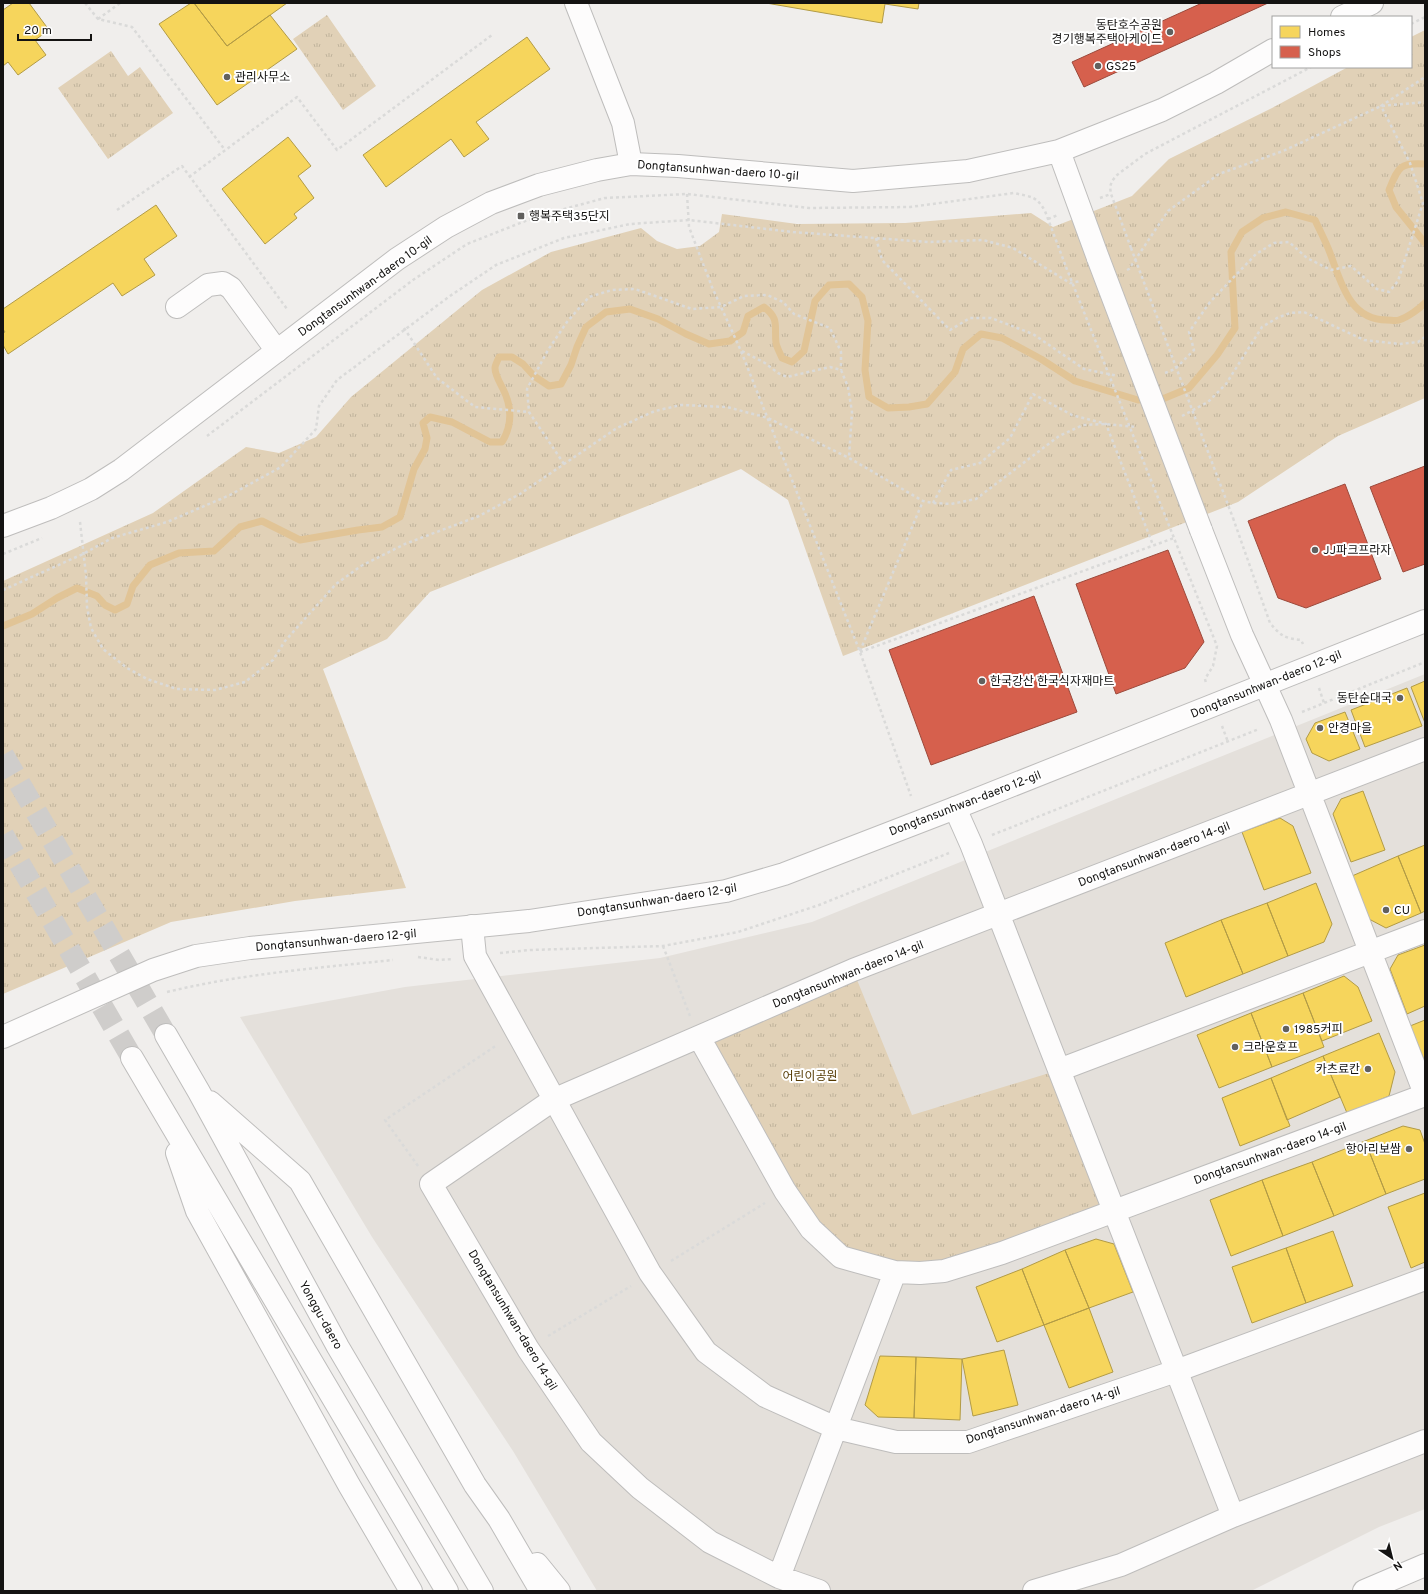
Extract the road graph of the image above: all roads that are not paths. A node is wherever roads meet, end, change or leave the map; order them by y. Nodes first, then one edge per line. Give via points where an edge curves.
1 (576, 3) edge
2 (1372, 3) edge
3 (1344, 16) edge
4 (1272, 51) edge
5 (1059, 151) junction
6 (631, 164) junction
7 (177, 307) dead end
8 (277, 351) junction
9 (3, 526) edge
10 (1425, 621) edge
11 (1265, 685) junction
12 (1425, 749) edge
13 (1309, 794) junction
14 (954, 808) junction
15 (999, 914) junction
16 (472, 926) junction
17 (1425, 931) edge
18 (1370, 952) junction
19 (166, 1035) tunnel mouth
20 (3, 1037) edge
21 (698, 1037) junction
22 (132, 1058) tunnel mouth
23 (1059, 1070) junction
24 (199, 1092) junction
25 (1425, 1095) edge
26 (553, 1100) junction
27 (160, 1107) junction
28 (1114, 1211) junction
29 (895, 1272) junction
30 (1425, 1279) edge
31 (1176, 1371) junction
32 (836, 1428) junction
33 (1425, 1441) edge
34 (349, 1485) junction
35 (1233, 1516) junction
36 (499, 1519) junction
37 (1425, 1565) edge
38 (780, 1578) junction
39 (400, 1591) edge
40 (411, 1591) edge
41 (447, 1591) edge
42 (482, 1591) edge
43 (541, 1591) edge
44 (559, 1591) edge
45 (819, 1591) edge
46 (1034, 1591) edge
47 (1364, 1591) edge

1 - 6 main road via 623,123
2 - 3 main road
4 - 5 main road, Dongtansunhwan-daero 10-gil via 1162,110
5 - 6 main road, Dongtansunhwan-daero 10-gil via 968,171 853,181
5 - 11 main road, Dongtansunhwan-daero 14-gil, bridge via 1201,530 1242,635
6 - 8 main road, Dongtansunhwan-daero 10-gil via 538,184 491,203 446,227 397,259
7 - 8 main road via 208,285 223,283 231,288
8 - 9 main road, Dongtansunhwan-daero 10-gil via 121,470 91,489 51,508
10 - 11 main road, Dongtansunhwan-daero 12-gil
11 - 13 main road, Dongtansunhwan-daero 14-gil
11 - 14 main road, Dongtansunhwan-daero 12-gil
12 - 13 main road, Dongtansunhwan-daero 14-gil
13 - 15 main road, Dongtansunhwan-daero 14-gil
13 - 18 main road, Dongtansunhwan-daero 14-gil
14 - 15 main road
14 - 16 main road, Dongtansunhwan-daero 12-gil via 784,874 726,891
15 - 21 main road, Dongtansunhwan-daero 14-gil via 853,970
15 - 23 main road
16 - 20 main road, Dongtansunhwan-daero 12-gil via 250,948 196,956 153,970
16 - 26 main road, Dongtansunhwan-daero 14-gil via 475,956
17 - 18 main road
18 - 23 main road
18 - 25 main road, Dongtansunhwan-daero 14-gil
19 - 24 main road, Yonggu-daero
21 - 26 main road, Dongtansunhwan-daero 14-gil
21 - 29 main road, Dongtansunhwan-daero 14-gil via 784,1191 811,1229 842,1257
22 - 27 main road
23 - 28 main road
24 - 36 main road via 300,1181 475,1485
24 - 42 main road, Yonggu-daero via 338,1347
25 - 28 main road, Dongtansunhwan-daero 14-gil
26 - 32 main road, Dongtansunhwan-daero 14-gil via 650,1274 706,1352 765,1396
26 - 38 main road, Dongtansunhwan-daero 14-gil via 431,1184 528,1348 591,1442 640,1488 710,1542
27 - 34 main road via 197,1211
27 - 41 main road
28 - 29 main road, Dongtansunhwan-daero 14-gil via 1002,1253 944,1271
28 - 31 main road
29 - 32 main road
30 - 31 main road, Dongtansunhwan-daero 14-gil
31 - 32 main road, Dongtansunhwan-daero 14-gil via 968,1442 896,1442
31 - 35 main road
32 - 38 main road
33 - 35 main road
34 - 39 main road
34 - 40 main road
35 - 46 main road via 1121,1565
36 - 43 main road
36 - 44 main road
37 - 47 main road
38 - 45 main road, Dongtansunhwan-daero 14-gil

